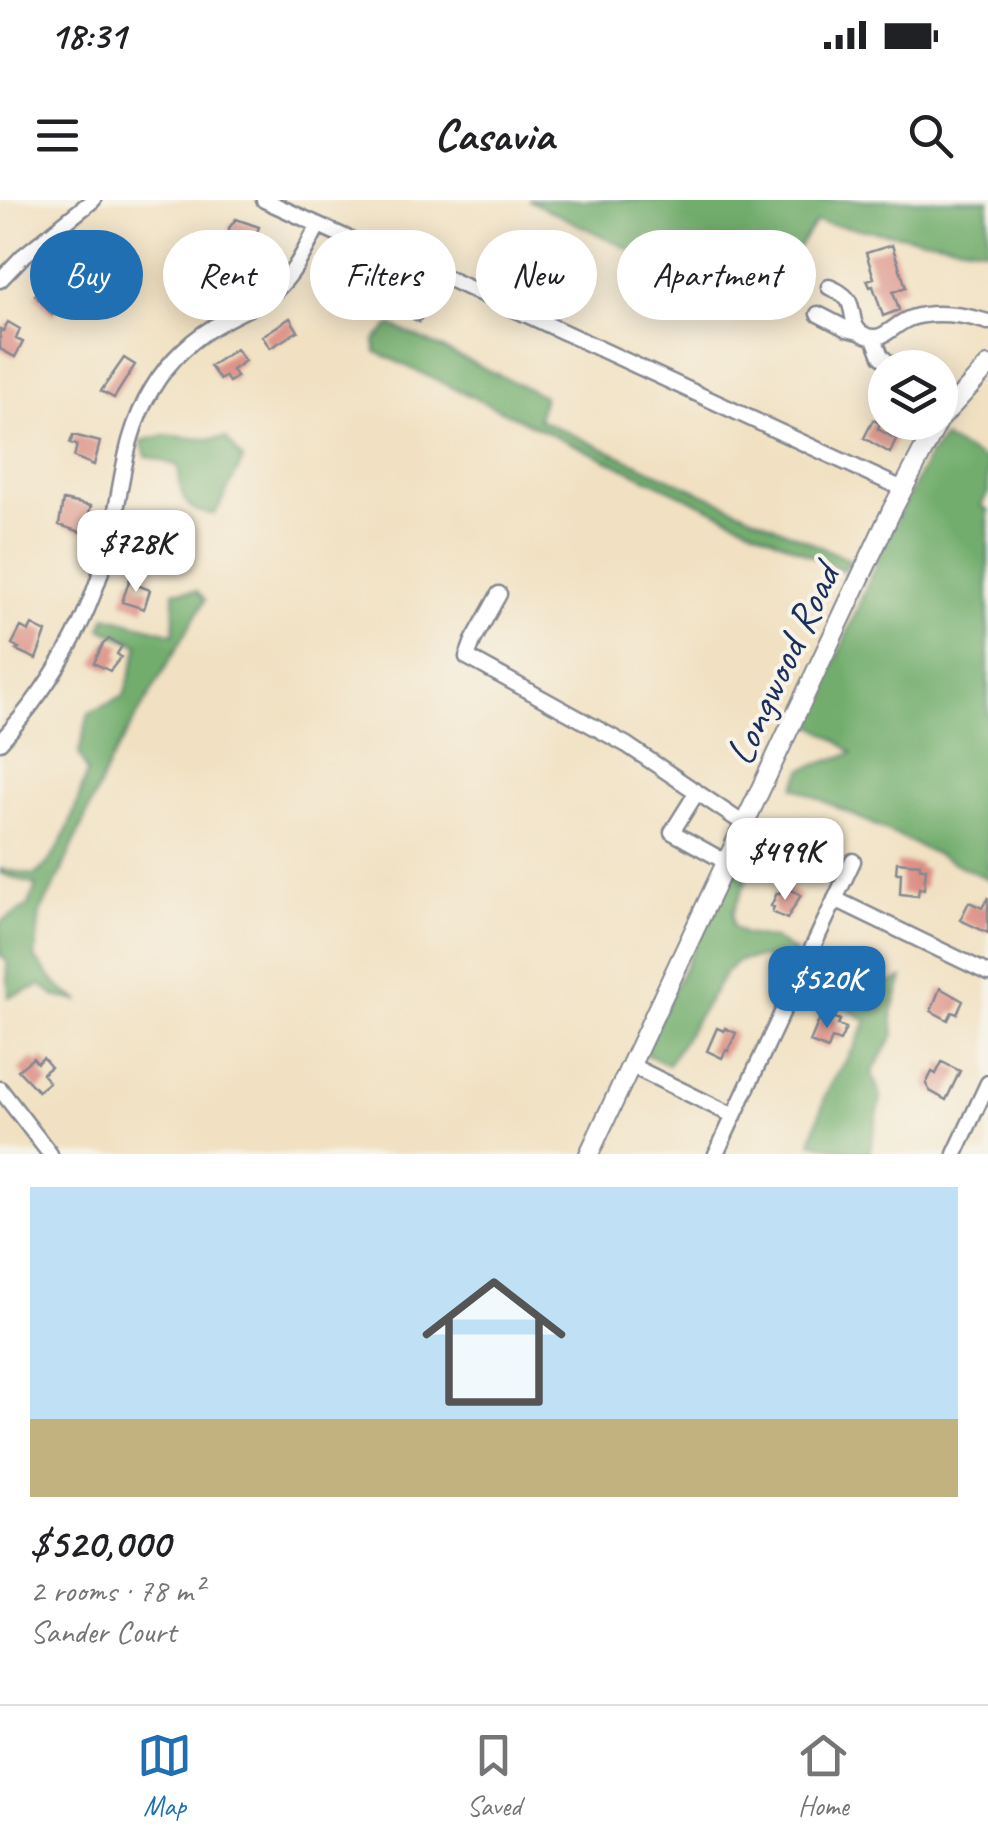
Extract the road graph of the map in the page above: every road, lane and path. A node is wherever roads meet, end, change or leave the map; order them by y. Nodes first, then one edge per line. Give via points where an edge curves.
1 (93, 200) edge
2 (264, 200) edge
3 (318, 226) junction
4 (0, 280) edge
5 (829, 286) dead end
6 (818, 314) dead end
7 (988, 322) edge
8 (858, 332) junction
9 (874, 338) junction
10 (879, 350) edge
11 (988, 366) edge
12 (958, 389) edge
13 (929, 440) edge
14 (903, 488) junction
15 (499, 594) dead end
16 (0, 742) edge
17 (697, 792) junction
18 (744, 824) junction
19 (853, 860) dead end
20 (726, 862) junction
21 (834, 900) junction
22 (988, 973) edge
23 (630, 1064) junction
24 (988, 1084) edge
25 (0, 1089) edge
26 (734, 1116) junction
27 (50, 1154) edge
28 (588, 1154) edge
29 (716, 1154) edge
30 (955, 1154) edge

1 - 4 street
2 - 3 street
3 - 14 street via 393,253
3 - 16 street via 278,289 201,335 154,385 128,442 90,605 50,679
5 - 8 street via 848,301
6 - 8 street
7 - 9 street via 916,316
8 - 9 street
9 - 10 street
11 - 12 main road, Longwood Road
13 - 14 main road, Longwood Road
14 - 18 main road, Longwood Road
15 - 17 street via 467,656
17 - 18 street
17 - 20 street via 672,832
18 - 20 main road, Longwood Road
19 - 21 street
20 - 23 main road, Longwood Road
21 - 22 street
21 - 26 street
23 - 26 street
23 - 28 main road, Longwood Road
24 - 30 street
25 - 27 street
26 - 29 street

